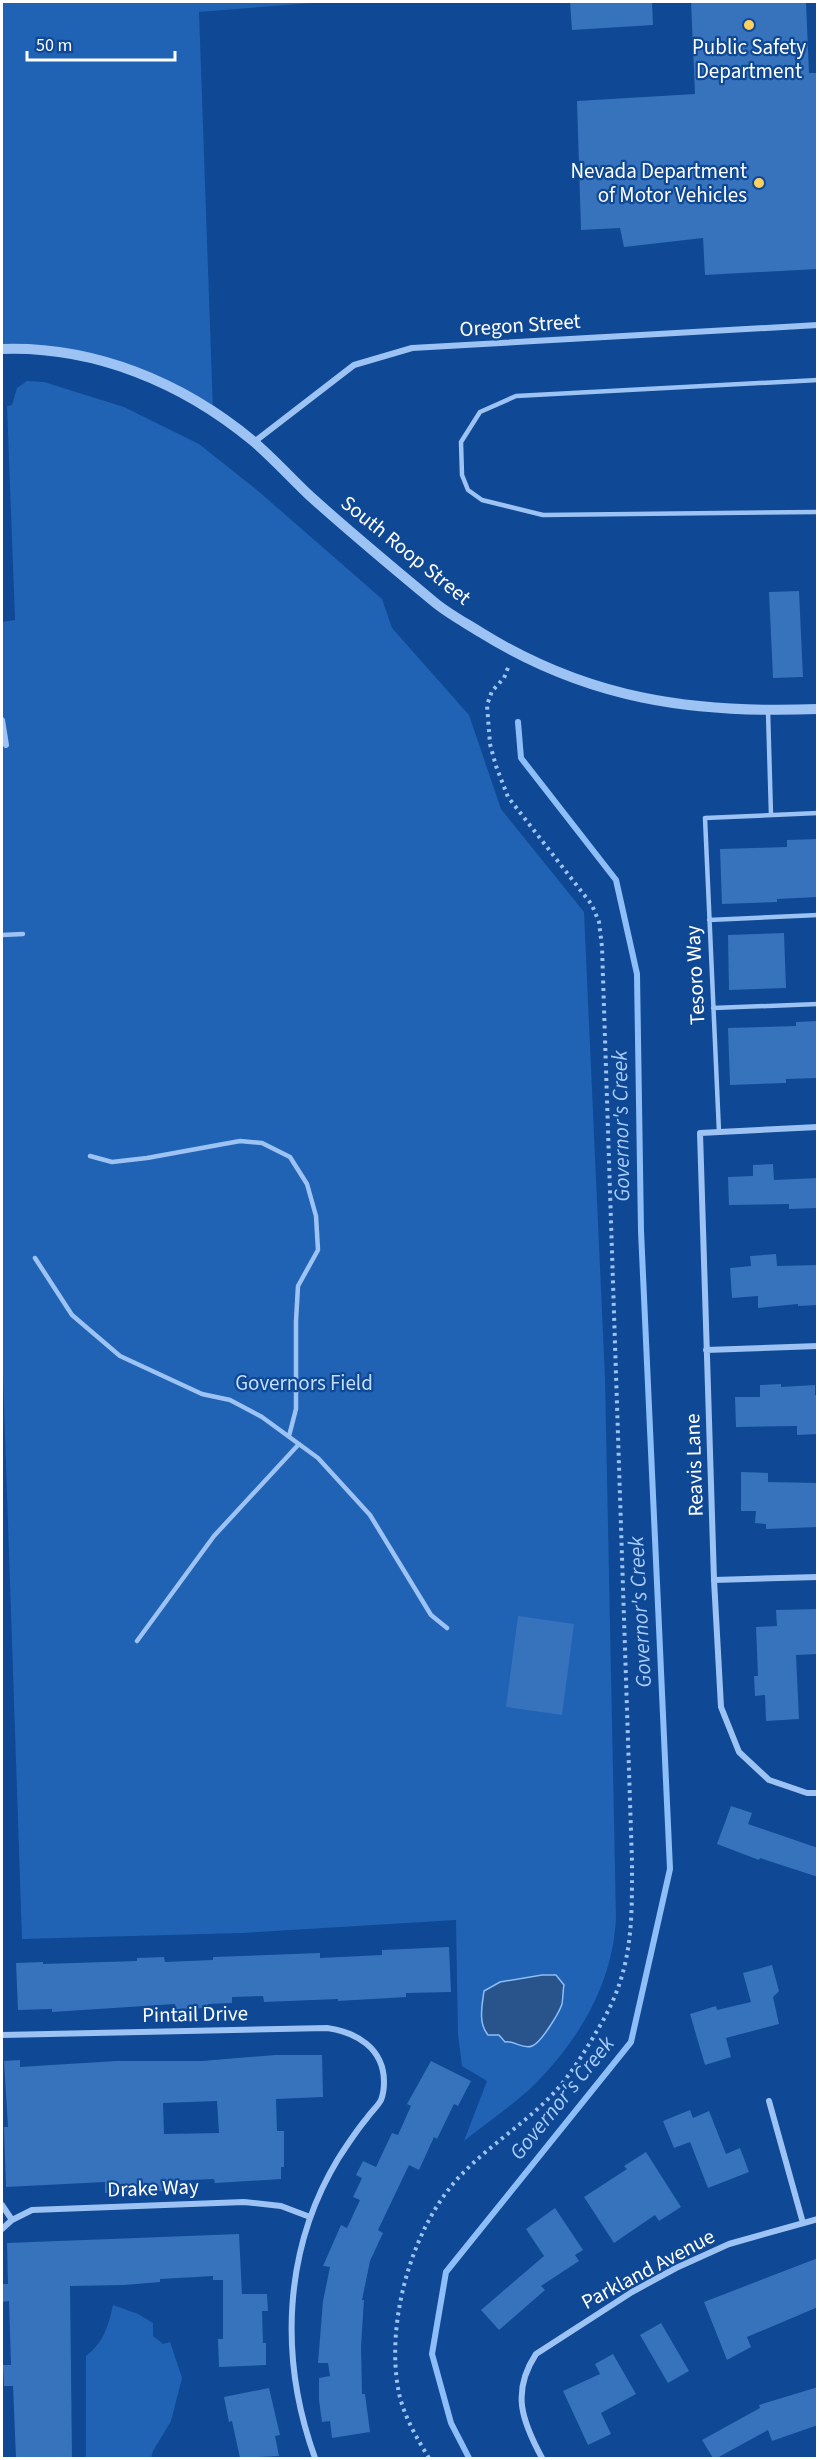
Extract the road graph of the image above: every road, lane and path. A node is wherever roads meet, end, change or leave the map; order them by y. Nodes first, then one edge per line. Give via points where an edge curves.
1 (818, 325) edge
2 (2, 349) edge
3 (818, 380) edge
4 (254, 442) junction
5 (818, 512) edge
6 (504, 678) dead end
7 (818, 710) edge
8 (768, 711) junction
9 (2, 720) edge
10 (6, 746) dead end
11 (818, 813) edge
12 (771, 815) junction
13 (818, 915) edge
14 (709, 920) junction
15 (23, 934) dead end
16 (2, 935) edge
17 (818, 1004) edge
18 (713, 1008) junction
19 (818, 1127) edge
20 (719, 1132) junction
21 (90, 1156) dead end
22 (35, 1258) dead end
23 (818, 1346) edge
24 (706, 1350) junction
25 (289, 1436) junction
26 (299, 1444) junction
27 (818, 1576) edge
28 (714, 1580) junction
29 (447, 1628) dead end
30 (137, 1641) dead end
31 (818, 1792) edge
32 (2, 2035) edge
33 (769, 2102) dead end
34 (2, 2205) edge
35 (310, 2217) junction
36 (818, 2219) edge
37 (12, 2220) junction
38 (803, 2223) junction
39 (2, 2229) edge
40 (315, 2458) edge
41 (429, 2458) edge
42 (542, 2458) edge

1 - 4 street, Oregon Street via 412,348 354,364
2 - 4 street, South Roop Street via 58,351 146,375 213,411
3 - 5 lane via 516,396 480,412 461,442 462,475 468,490 482,500 543,515
4 - 8 street, South Roop Street via 431,600 510,650 605,690 686,706
6 - 41 path via 492,691 487,705 496,765 508,797 592,905 602,947 632,1927 615,1995 578,2061 553,2094 463,2173 427,2219 398,2323 395,2362 398,2390 408,2420
7 - 8 street, South Roop Street
8 - 12 lane
9 - 10 street
11 - 12 lane
12 - 14 lane, Tesoro Way via 705,818
13 - 14 lane
14 - 18 lane, Tesoro Way
15 - 16 lane
17 - 18 lane
18 - 20 lane, Tesoro Way
19 - 20 street
20 - 24 street, Reavis Lane via 700,1133
21 - 25 lane via 112,1162 240,1141 262,1143 290,1157 307,1184 316,1216 318,1250 298,1286 296,1409
22 - 25 lane via 72,1315 120,1356 202,1394 230,1401
23 - 24 street
24 - 28 street, Reavis Lane
25 - 26 lane
26 - 29 lane via 318,1458 370,1515 431,1615
26 - 30 lane via 214,1536
27 - 28 street
28 - 31 street, Reavis Lane via 721,1707 739,1752 769,1780 807,1793
32 - 35 street, Pintail Drive via 327,2028 358,2036 370,2045 382,2067 381,2100 329,2174
33 - 38 street
34 - 37 street
35 - 37 street, Drake Way via 281,2206 244,2202 32,2210
35 - 40 street via 295,2276 291,2333 299,2405
36 - 38 street, Parkland Avenue
37 - 39 street, Drake Way
38 - 42 street, Parkland Avenue via 729,2244 676,2268 536,2354 526,2369 520,2391 531,2438

